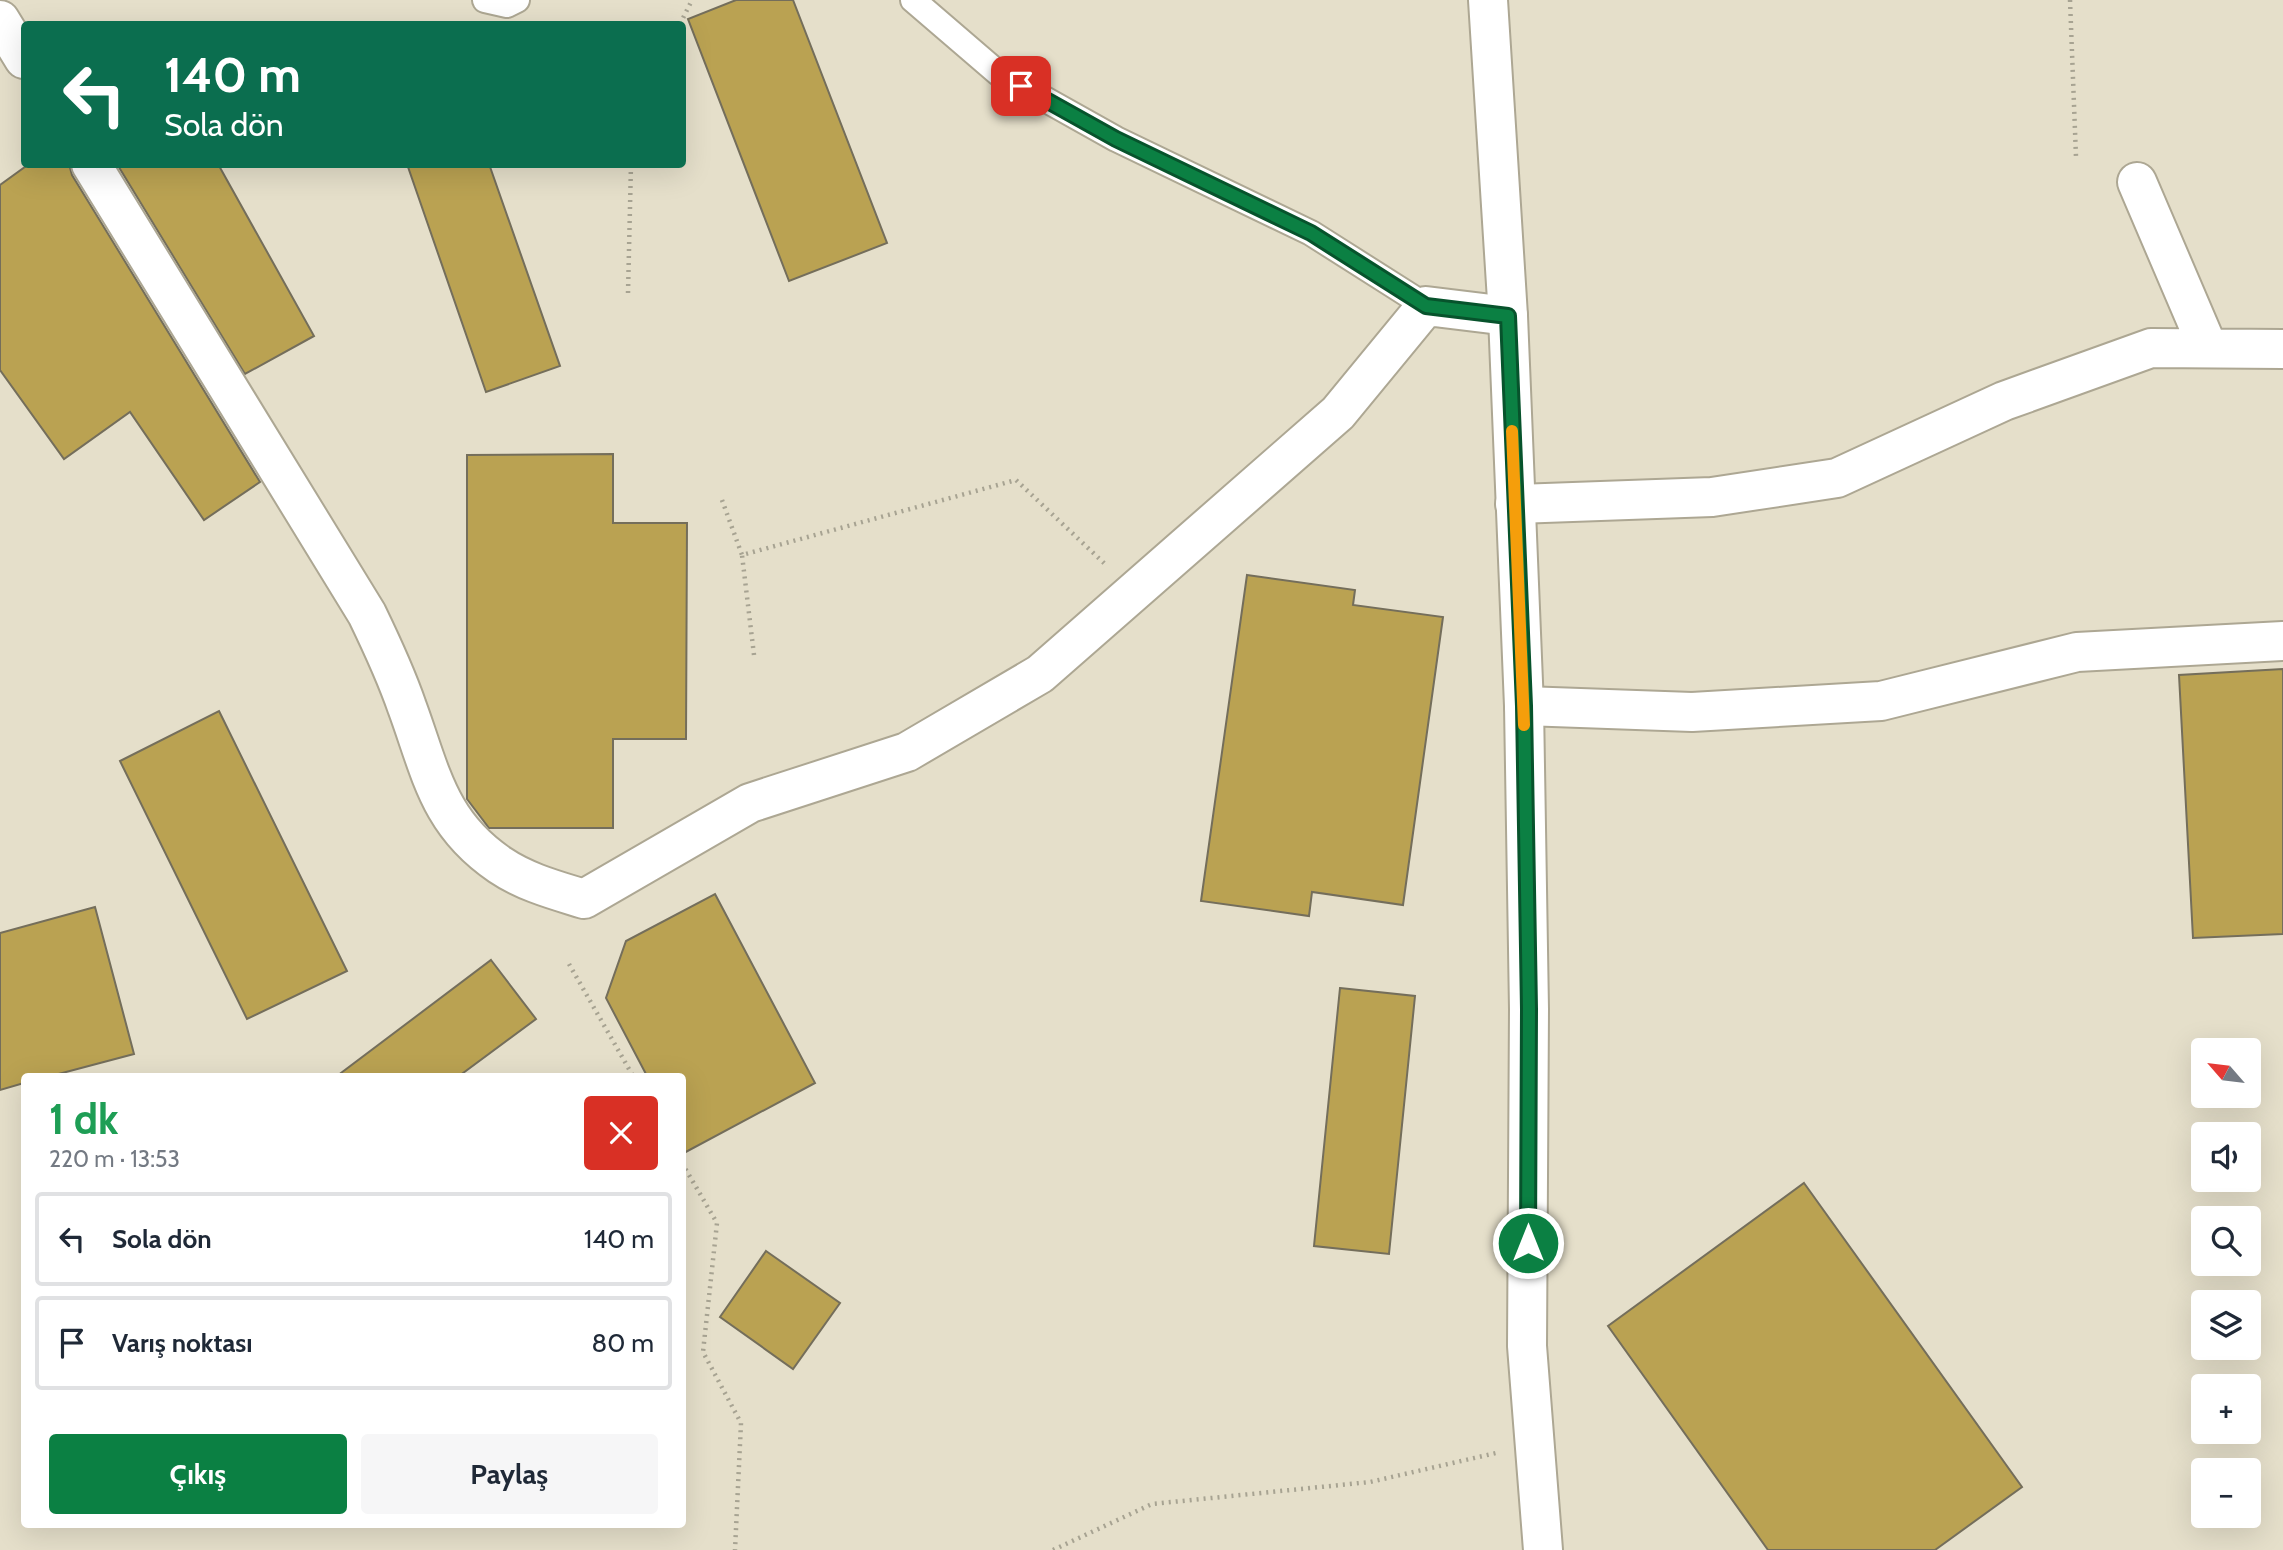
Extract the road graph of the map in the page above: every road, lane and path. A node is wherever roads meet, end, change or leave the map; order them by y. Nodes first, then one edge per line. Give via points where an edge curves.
1 (485, 0) edge
2 (517, 0) edge
3 (692, 0) edge
4 (913, 0) edge
5 (1488, 0) edge
6 (2070, 0) edge
7 (0, 20) edge
8 (682, 21) edge
9 (21, 54) edge
10 (2076, 157) dead end
11 (93, 168) edge
12 (631, 168) edge
13 (2137, 182) dead end
14 (628, 293) dead end
15 (1426, 306) junction
16 (1508, 316) junction
17 (2208, 348) junction
18 (2283, 349) edge
19 (722, 500) dead end
20 (1515, 504) junction
21 (742, 555) junction
22 (1134, 592) junction
23 (2283, 641) edge
24 (754, 655) dead end
25 (1524, 706) junction
26 (569, 964) dead end
27 (631, 1073) edge
28 (686, 1170) edge
29 (1535, 1444) junction
30 (735, 1550) edge
31 (1053, 1550) edge
32 (1543, 1550) edge

1 - 2 lane via 508,5
3 - 8 path
4 - 15 lane via 998,73 1116,139 1311,233
5 - 16 street
6 - 10 path
7 - 9 street
11 - 22 street via 367,614 391,664 443,805 471,840 500,865 533,883 584,899 750,803 906,752 1040,674
12 - 14 path
13 - 17 street
15 - 16 street
15 - 22 street via 1338,413
16 - 20 street
17 - 18 street
17 - 20 street via 2151,348 2004,401 1837,478 1712,497
19 - 21 path
20 - 25 street
21 - 22 path via 1016,480
21 - 24 path
23 - 25 street via 2077,652 1881,701 1692,712
25 - 29 street via 1529,1009 1527,1346
26 - 27 path
28 - 30 path via 717,1223 703,1352 741,1423
29 - 31 path via 1370,1482 1152,1504
29 - 32 street

